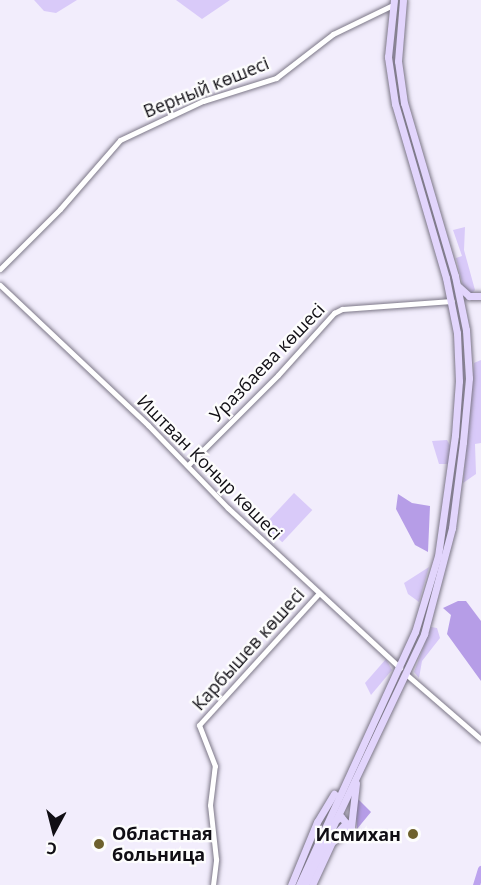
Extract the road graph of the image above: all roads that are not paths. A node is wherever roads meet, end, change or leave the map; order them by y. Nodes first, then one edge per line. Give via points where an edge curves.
1 (403, 0) edge
2 (393, 3) edge
3 (0, 269) edge
4 (0, 285) edge
5 (458, 286) junction
6 (479, 296) edge
7 (452, 301) junction
8 (464, 312) junction
9 (188, 465) junction
10 (319, 593) junction
11 (401, 669) junction
12 (407, 675) junction
13 (481, 739) edge
14 (368, 753) junction
15 (349, 772) junction
16 (329, 828) junction
17 (314, 855) junction
18 (213, 885) edge
19 (291, 885) edge
20 (299, 885) edge
21 (309, 885) edge

1 - 5 main road via 398,62 404,103
2 - 3 street, Верный көшесі via 327,37 276,78 203,101 120,140 60,209
2 - 7 main road via 388,57 395,104
4 - 9 street, Иштван Коныр көшесі
5 - 6 main road via 469,296
5 - 8 main road
6 - 8 main road
7 - 9 street, Уразбаева көшесі via 342,309 334,313
7 - 11 main road via 459,381 447,502 428,592
8 - 12 main road via 469,378 452,528 437,593
9 - 10 street, Иштван Коныр көшесі
10 - 11 street, Иштван Коныр көшесі
10 - 18 street, Карбышев көшесі via 199,725 215,766 210,805 215,840
11 - 15 main road
12 - 13 street
12 - 14 main road
14 - 16 main road
14 - 21 main road via 352,795 350,828 333,842
15 - 17 main road
15 - 19 main road via 317,822
16 - 17 main road
16 - 21 main road via 337,817 345,819 345,826 327,844
17 - 20 main road
17 - 21 main road

